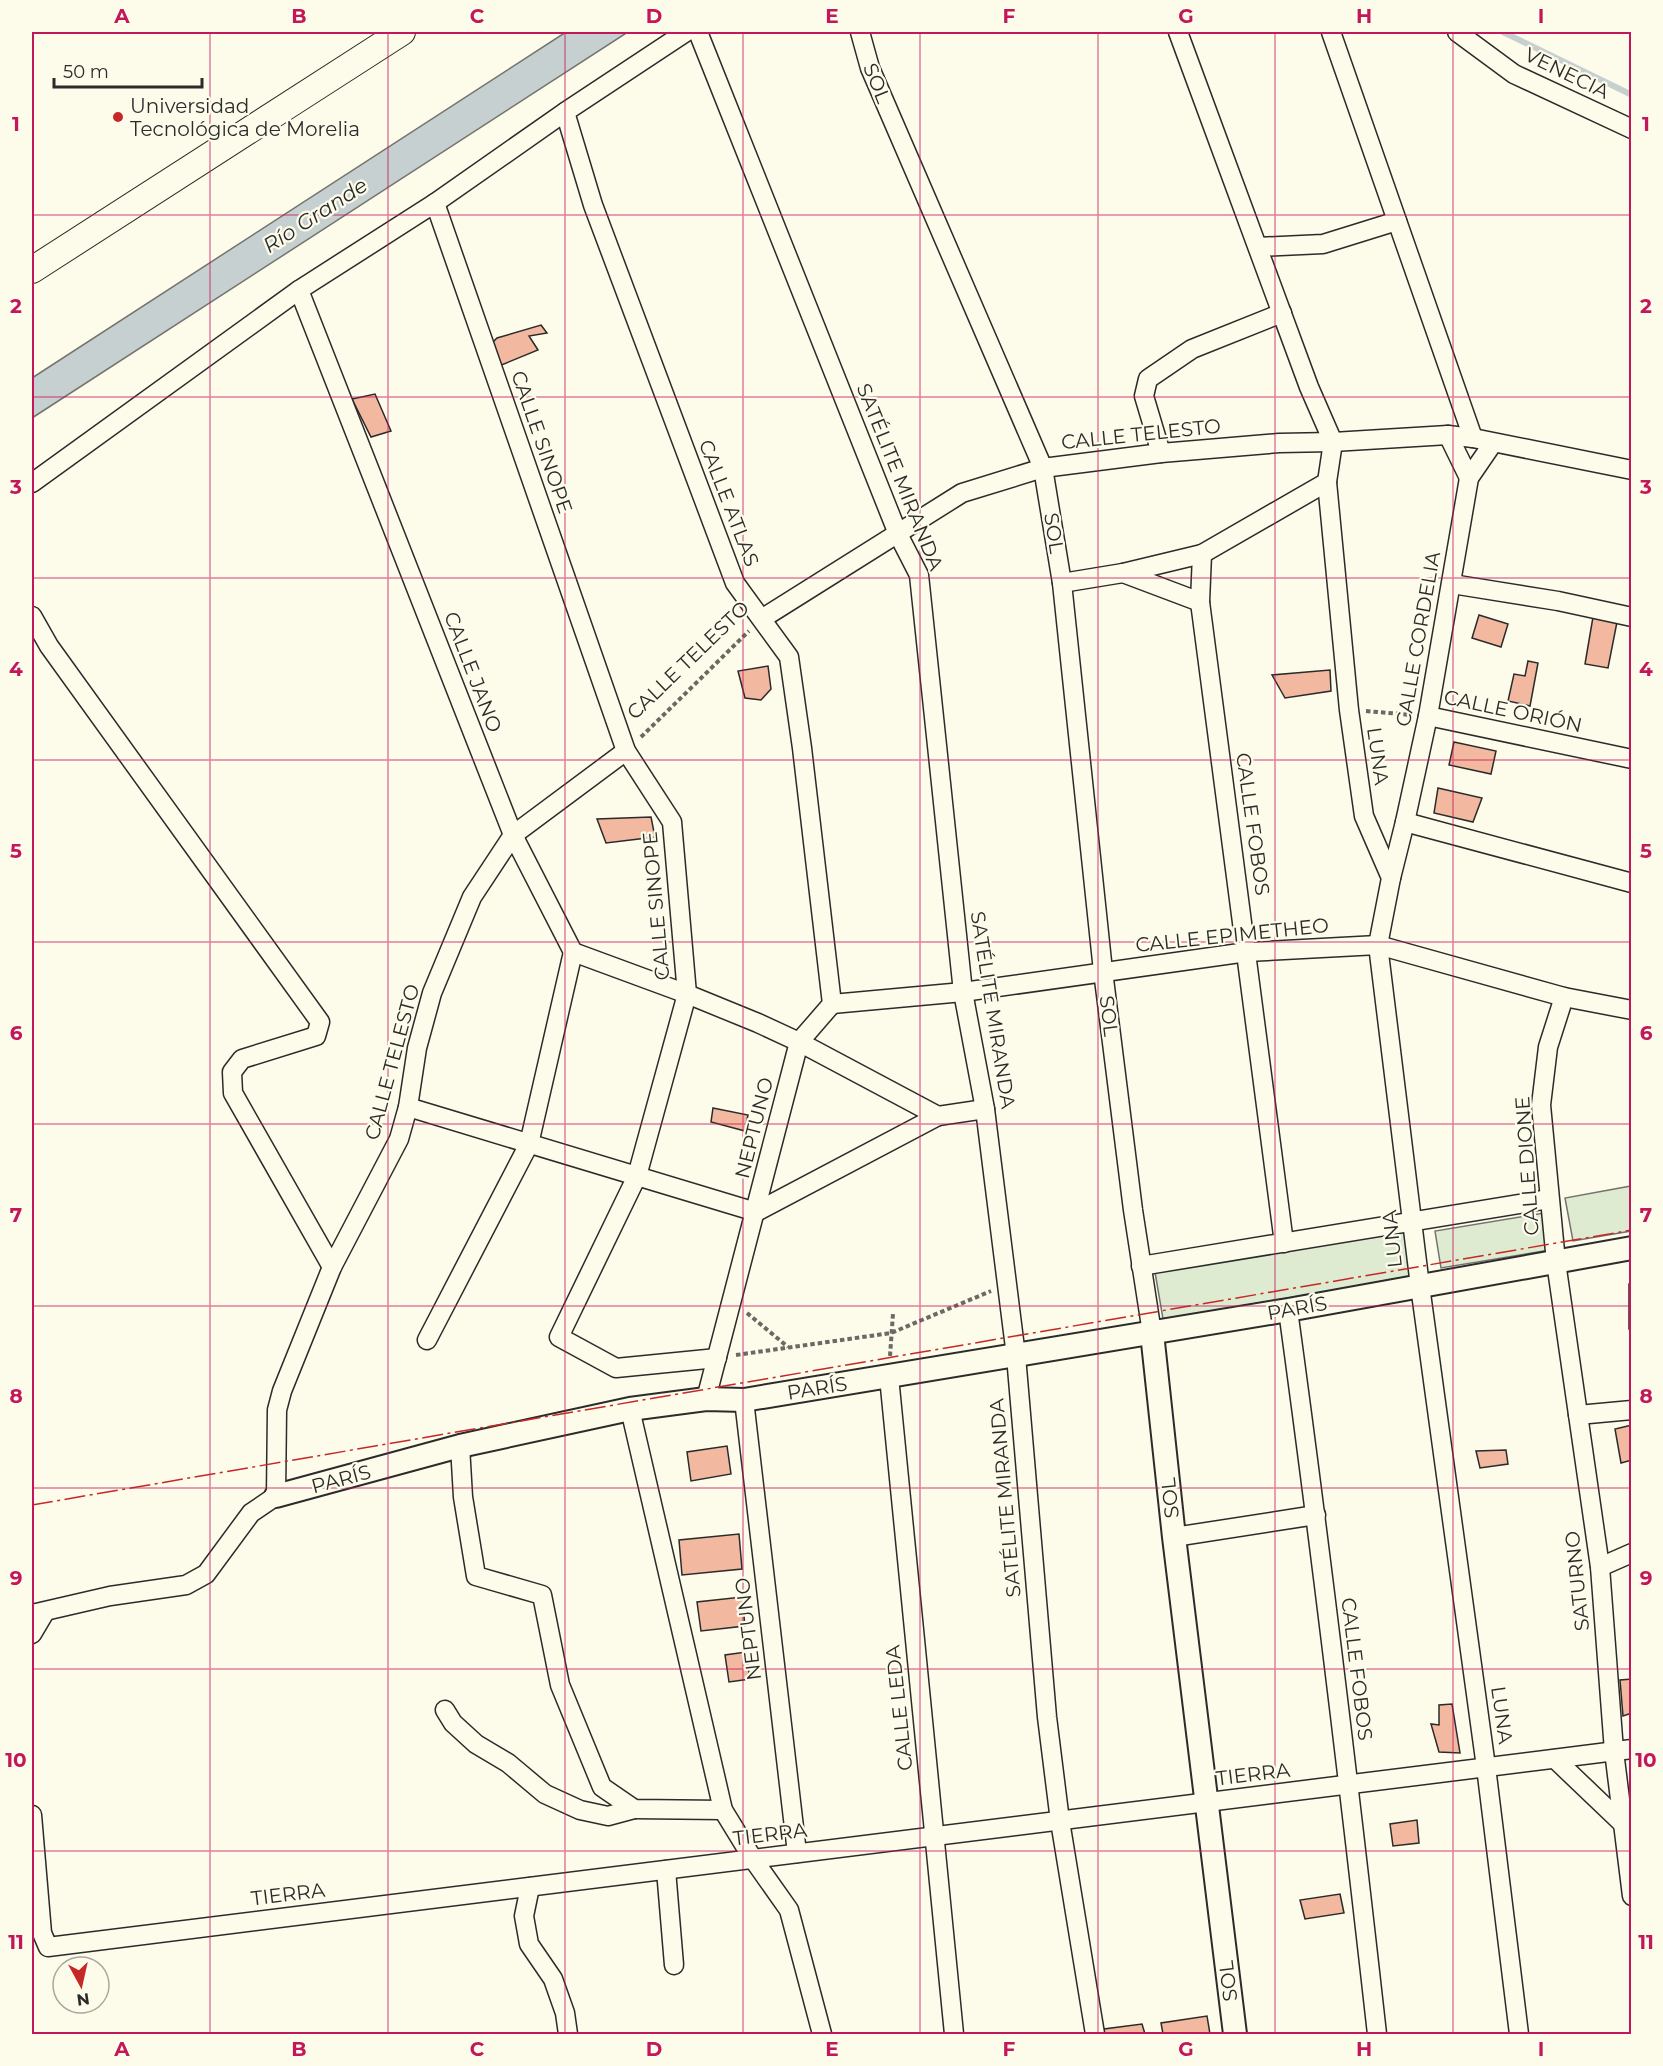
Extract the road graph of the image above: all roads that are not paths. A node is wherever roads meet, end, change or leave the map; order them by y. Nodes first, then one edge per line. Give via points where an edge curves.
1 (402, 32) edge
2 (686, 32) edge
3 (698, 32) edge
4 (860, 32) edge
5 (1178, 32) edge
6 (1331, 32) edge
7 (1458, 32) edge
8 (564, 112) junction
9 (1632, 129) edge
10 (435, 203) junction
11 (1397, 221) junction
12 (1258, 247) junction
13 (32, 270) edge
14 (299, 290) junction
15 (1282, 313) junction
16 (1448, 435) junction
17 (1473, 438) junction
18 (1333, 442) junction
19 (1493, 443) junction
20 (1161, 453) junction
21 (1043, 468) junction
22 (1632, 470) edge
23 (1469, 478) junction
24 (1327, 482) junction
25 (32, 483) edge
26 (898, 534) junction
27 (1202, 554) junction
28 (1123, 573) junction
29 (1062, 583) junction
30 (1452, 584) junction
31 (1200, 602) junction
32 (32, 616) edge
33 (1632, 617) edge
34 (763, 618) junction
35 (1428, 716) junction
36 (626, 750) junction
37 (1632, 759) edge
38 (1405, 822) junction
39 (513, 835) junction
40 (1391, 878) junction
41 (1632, 883) edge
42 (1378, 945) junction
43 (573, 952) junction
44 (1247, 952) junction
45 (1103, 971) junction
46 (963, 992) junction
47 (687, 994) junction
48 (1564, 997) junction
49 (832, 1004) junction
50 (1632, 1010) edge
51 (799, 1042) junction
52 (408, 1107) junction
53 (985, 1109) junction
54 (938, 1116) junction
55 (529, 1144) junction
56 (637, 1176) junction
57 (1550, 1199) junction
58 (756, 1212) junction
59 (1413, 1221) junction
60 (1284, 1243) junction
61 (1632, 1248) edge
62 (1557, 1262) junction
63 (1141, 1266) junction
64 (332, 1267) junction
65 (1420, 1286) junction
66 (1288, 1310) junction
67 (1152, 1333) junction
68 (427, 1340) dead end
69 (1016, 1356) junction
70 (717, 1358) junction
71 (889, 1377) junction
72 (706, 1399) junction
73 (744, 1400) junction
74 (630, 1409) junction
75 (1632, 1410) edge
76 (1578, 1415) junction
77 (460, 1446) junction
78 (276, 1496) junction
79 (1316, 1515) junction
80 (1174, 1537) junction
81 (1632, 1553) edge
82 (1600, 1567) junction
83 (36, 1609) edge
84 (32, 1634) edge
85 (445, 1710) dead end
86 (1623, 1750) edge
87 (1555, 1759) junction
88 (1486, 1767) junction
89 (1349, 1784) junction
90 (1207, 1802) junction
91 (634, 1809) junction
92 (723, 1810) junction
93 (32, 1815) edge
94 (1060, 1821) junction
95 (1622, 1822) junction
96 (934, 1836) junction
97 (797, 1853) junction
98 (753, 1859) junction
99 (666, 1870) junction
100 (530, 1887) junction
101 (1632, 1896) edge
102 (674, 1965) dead end
103 (568, 2034) edge
104 (822, 2034) edge
105 (954, 2034) edge
106 (1095, 2034) edge
107 (1235, 2034) edge
108 (1377, 2034) edge
109 (1519, 2034) edge

1 - 13 main road
2 - 8 street
3 - 26 street, SATÉLITE MIRANDA
4 - 21 street, SOL via 870,68
5 - 12 street
6 - 11 street
7 - 9 street, VENECIA via 1514,74
8 - 10 street
8 - 34 street, CALLE ATLAS via 593,206 735,583
10 - 14 street
10 - 36 street, CALLE SINOPE
11 - 12 street via 1323,244
11 - 17 street
12 - 15 street
14 - 25 street
14 - 39 street, CALLE JANO
15 - 18 street
15 - 20 street via 1192,349 1148,379 1144,396
16 - 17 street, CALLE TELESTO
16 - 18 street, CALLE TELESTO
16 - 23 street
17 - 19 street, CALLE TELESTO
18 - 20 street, CALLE TELESTO
18 - 24 street, LUNA
19 - 22 street, CALLE TELESTO
19 - 23 street, CALLE CORDELIA
20 - 21 street, CALLE TELESTO
21 - 26 street, CALLE TELESTO via 962,493
21 - 29 street, SOL
23 - 30 street, CALLE CORDELIA
24 - 27 street
24 - 40 street, LUNA via 1349,710 1364,816
26 - 34 street, CALLE TELESTO
26 - 46 street, SATÉLITE MIRANDA via 919,575
27 - 28 street
27 - 31 street, CALLE FOBOS
28 - 29 street
28 - 31 street
29 - 45 street, SOL
30 - 33 street
30 - 35 street, CALLE CORDELIA
31 - 44 street, CALLE FOBOS
32 - 64 street via 49,646 320,1022 316,1036 242,1059 232,1072 232,1083 233,1093
34 - 49 street, CALLE ATLAS via 789,657
35 - 37 street, CALLE ORIÓN
35 - 38 street, CALLE CORDELIA
36 - 39 street, CALLE TELESTO
36 - 47 street, CALLE SINOPE via 672,822
38 - 40 street, CALLE CORDELIA
38 - 41 street
39 - 43 street, CALLE JANO
39 - 52 street, CALLE TELESTO via 472,897 432,993 417,1048
40 - 42 street, LUNA
42 - 44 street, CALLE EPIMETHEO
42 - 48 street, CALLE EPIMETHEO
42 - 59 street, LUNA
43 - 47 street
43 - 55 street
44 - 45 street, CALLE EPIMETHEO
44 - 60 street, CALLE FOBOS
45 - 46 street, CALLE EPIMETHEO
45 - 63 street, SOL
46 - 49 street, CALLE EPIMETHEO
46 - 53 street, SATÉLITE MIRANDA
47 - 51 street
47 - 56 street, CALLE SINOPE
48 - 50 street, CALLE EPIMETHEO
48 - 57 street, CALLE DIONE via 1548,1047 1541,1105
49 - 51 street
51 - 54 street
51 - 58 street, NEPTUNO
52 - 55 street
52 - 64 street, CALLE TELESTO via 399,1139
53 - 54 street
53 - 69 street, SATÉLITE MIRANDA
54 - 58 street
55 - 56 street
55 - 68 street
56 - 58 street
56 - 70 street, CALLE SINOPE via 559,1337 616,1368
57 - 59 street
57 - 62 street, CALLE DIONE
58 - 70 street, NEPTUNO
59 - 60 street
59 - 65 street, LUNA
60 - 63 street
61 - 62 street, PARÍS
62 - 65 street, PARÍS
62 - 76 street, SATURNO
63 - 67 street, SOL
64 - 78 street, CALLE TELESTO via 277,1410
65 - 66 street, PARÍS
65 - 88 street, LUNA
66 - 67 street, PARÍS
66 - 79 street, CALLE FOBOS
67 - 69 street, PARÍS
67 - 80 street, SOL
69 - 71 street, PARÍS
69 - 94 street, SATÉLITE MIRANDA via 1047,1717
70 - 72 street, NEPTUNO
71 - 73 street, PARÍS
71 - 96 street, CALLE LEDA
72 - 73 street, PARÍS
72 - 74 street, PARÍS
73 - 97 street, NEPTUNO
74 - 77 street, PARÍS
74 - 92 street
75 - 76 street
76 - 82 street, SATURNO
77 - 78 street, PARÍS
77 - 91 street via 463,1497 476,1576 542,1595 560,1685 602,1787
78 - 83 street, PARÍS via 251,1513 206,1574 186,1585
79 - 80 street
79 - 89 street, CALLE FOBOS
80 - 90 street, SOL
81 - 82 street
82 - 86 street, SATURNO
83 - 84 street
85 - 91 street via 476,1744 508,1763 545,1794 580,1810 608,1816
86 - 87 street, TIERRA
86 - 95 street, SATURNO
87 - 88 street, TIERRA
87 - 95 street
88 - 89 street, TIERRA
88 - 109 street, LUNA
89 - 90 street, TIERRA
89 - 108 street, CALLE FOBOS
90 - 94 street, TIERRA
90 - 107 street, SOL
91 - 92 street
92 - 98 street
93 - 100 street, TIERRA via 42,1933 48,1947
94 - 96 street, TIERRA
94 - 106 street, SATÉLITE MIRANDA
95 - 101 street, SATURNO
96 - 97 street, TIERRA
96 - 105 street, CALLE LEDA
97 - 98 street, TIERRA
98 - 99 street, TIERRA
98 - 104 street via 789,1910
99 - 100 street, TIERRA
99 - 102 street
100 - 103 street via 524,1916 529,1944 553,1979

